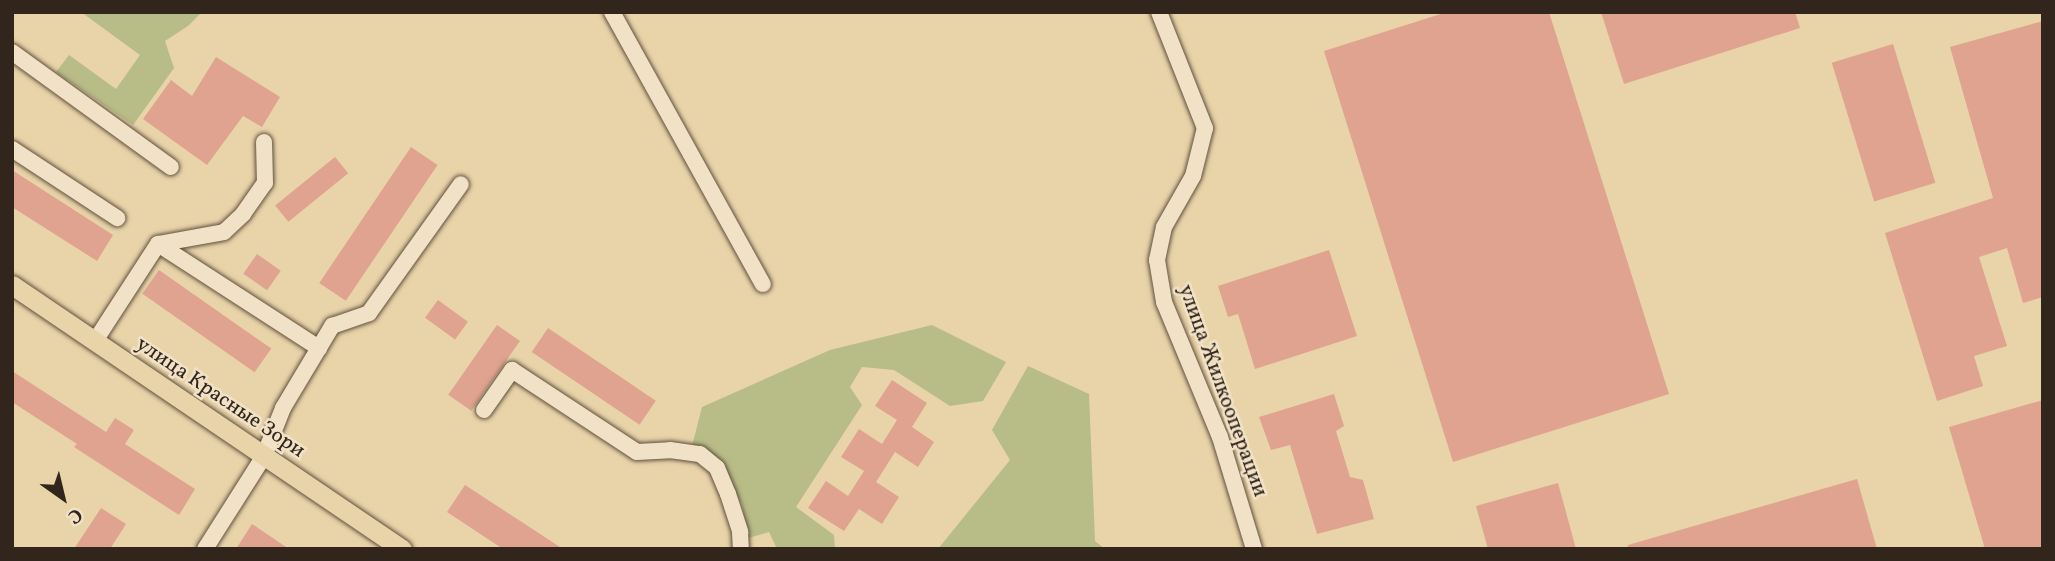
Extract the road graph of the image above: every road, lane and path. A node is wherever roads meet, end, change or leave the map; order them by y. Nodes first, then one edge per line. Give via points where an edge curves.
1 (612, 12) edge
2 (1159, 12) edge
3 (12, 52) edge
4 (264, 142) dead end
5 (12, 149) edge
6 (171, 167) dead end
7 (461, 184) dead end
8 (117, 218) dead end
9 (158, 244) junction
10 (763, 284) dead end
11 (12, 285) edge
12 (95, 341) junction
13 (319, 348) junction
14 (484, 410) dead end
15 (264, 456) junction
16 (205, 549) edge
17 (402, 549) edge
18 (741, 549) edge
19 (1254, 549) edge

1 - 10 street
2 - 19 street, улица Жилкооперации via 1205,128 1193,176 1164,227 1157,260 1164,302 1220,437
3 - 6 street
4 - 9 street via 265,183 243,214 224,232
5 - 8 street
7 - 13 street via 369,313 331,326
9 - 12 street
9 - 13 street
11 - 12 main road, улица Красные Зори
12 - 15 main road, улица Красные Зори
13 - 15 street via 283,408
14 - 18 street via 512,370 637,452 700,454 717,468 740,532
15 - 16 street
15 - 17 main road, улица Красные Зори

